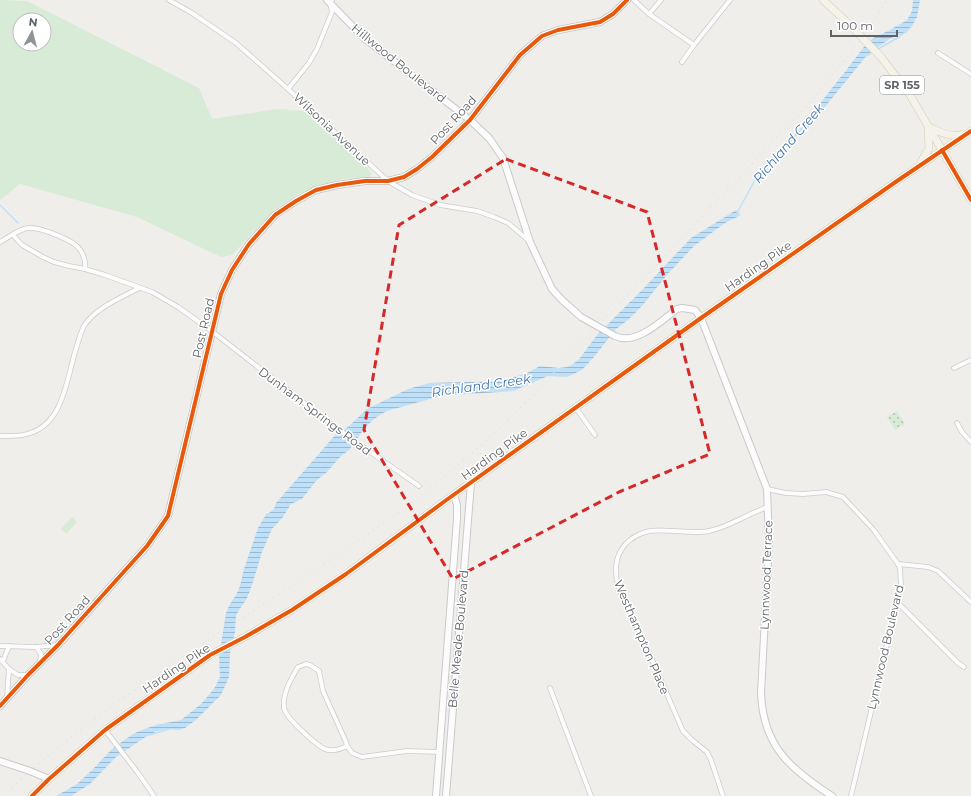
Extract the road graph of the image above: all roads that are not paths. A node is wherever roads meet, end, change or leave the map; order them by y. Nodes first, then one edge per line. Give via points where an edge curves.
1 (169, 0) edge
2 (627, 0) edge
3 (634, 0) edge
4 (662, 0) edge
5 (730, 0) edge
6 (823, 0) edge
7 (330, 1) edge
8 (649, 14) junction
9 (694, 45) junction
10 (938, 52) dead end
11 (682, 62) dead end
12 (971, 74) edge
13 (288, 89) junction
14 (470, 120) junction
15 (928, 126) junction
16 (970, 131) edge
17 (942, 150) junction
18 (918, 166) junction
19 (388, 181) junction
20 (971, 200) edge
21 (13, 235) junction
22 (0, 242) edge
23 (530, 242) junction
24 (85, 269) junction
25 (139, 288) junction
26 (701, 318) junction
27 (213, 332) junction
28 (971, 360) edge
29 (954, 368) dead end
30 (576, 408) junction
31 (957, 423) dead end
32 (595, 435) dead end
33 (0, 436) edge
34 (971, 442) edge
35 (471, 483) junction
36 (419, 486) dead end
37 (767, 489) junction
38 (454, 495) junction
39 (768, 507) junction
40 (455, 547) junction
41 (465, 548) junction
42 (898, 564) junction
43 (452, 586) junction
44 (462, 587) junction
45 (897, 602) junction
46 (971, 602) edge
47 (448, 642) junction
48 (458, 643) junction
49 (58, 645) junction
50 (0, 646) edge
51 (9, 646) junction
52 (36, 647) junction
53 (1, 660) edge
54 (40, 663) junction
55 (964, 667) dead end
56 (9, 669) junction
57 (28, 675) junction
58 (550, 688) dead end
59 (7, 699) junction
60 (0, 706) edge
61 (105, 730) junction
62 (347, 746) junction
63 (439, 752) junction
64 (449, 753) junction
65 (0, 761) edge
66 (49, 779) junction
67 (829, 795) edge
68 (32, 796) edge
69 (154, 796) edge
70 (436, 796) edge
71 (446, 796) edge
72 (591, 796) edge
73 (723, 796) edge
74 (851, 796) edge

1 - 13 street, Wilsonia Avenue via 192,12 236,43
2 - 14 street, Post Road via 613,14 600,22 558,30 542,36 520,55
3 - 8 street
4 - 8 street
5 - 9 street
6 - 15 main road, SR 155, bridge via 892,70
7 - 13 street via 332,12 317,49
7 - 14 street, Hillwood Boulevard via 364,38
8 - 9 street
9 - 11 street
10 - 12 street
13 - 19 street, Wilsonia Avenue
14 - 19 street, Post Road via 417,169
14 - 23 street, Hillwood Boulevard via 489,138 503,158
15 - 16 main road via 949,135 962,135
15 - 17 main road, SR 155
15 - 18 main road via 928,148
16 - 17 main road, Harding Pike
17 - 18 main road, Harding Pike
17 - 20 main road
18 - 26 main road, Harding Pike
19 - 23 street, Wilsonia Avenue via 440,205 477,211 508,223
19 - 27 street, Post Road via 365,181 316,190 275,215 249,244 232,270 221,294
21 - 22 street
21 - 24 street, Dunham Springs Road via 42,257
21 - 24 street via 24,229 33,228 68,239 83,255
23 - 26 street, Hillwood Boulevard, bridge via 552,289 561,299 581,317 615,336 629,339 639,336 677,309 695,310
24 - 25 street, Dunham Springs Road
25 - 27 street, Dunham Springs Road via 152,292 179,308
25 - 33 street via 94,314 85,326 79,337 65,392 58,409 45,425 30,433
26 - 30 main road, Harding Pike
26 - 37 street, Lynnwood Terrace
27 - 36 street, Dunham Springs Road via 355,442
27 - 49 street, Post Road via 168,516 147,546
28 - 29 street
30 - 32 street
30 - 35 main road, Harding Pike
31 - 34 street
35 - 38 main road, Harding Pike
35 - 41 street, Belle Meade Boulevard
37 - 39 street, Lynnwood Terrace
37 - 42 street, Lynnwood Boulevard via 803,494 826,492 843,497 873,529
38 - 40 street, Belle Meade Boulevard via 457,505
38 - 61 main road, Harding Pike via 340,578 292,610 210,655
39 - 67 street, Lynnwood Terrace via 769,542 762,707 770,736 779,751 790,765
39 - 73 street, Westhampton Place via 723,528 709,531 641,533 623,545 617,558 617,583 635,624 683,731 707,752 712,760
40 - 41 street
40 - 43 street, Belle Meade Boulevard
41 - 44 street, Belle Meade Boulevard
42 - 45 street, Lynnwood Boulevard via 900,585
42 - 46 street via 928,567 938,571
43 - 44 street
43 - 47 street, Belle Meade Boulevard
44 - 48 street, Belle Meade Boulevard
45 - 55 street
45 - 74 street, Lynnwood Boulevard
47 - 48 street
47 - 63 street, Belle Meade Boulevard
48 - 64 street, Belle Meade Boulevard
49 - 52 street
49 - 54 street, Post Road
50 - 51 street
51 - 52 street
51 - 53 street
52 - 54 street via 40,654
53 - 56 street
54 - 57 street, Post Road
56 - 57 street via 18,675
56 - 59 street
57 - 59 street, Post Road
58 - 72 street
59 - 60 street, Post Road
61 - 66 main road, Harding Pike
61 - 69 street
62 - 62 street via 323,692 319,671 310,665 301,665 287,688 284,702 286,714 323,748 335,750
62 - 63 street via 352,753 362,757 407,751
63 - 64 street
63 - 70 street, Belle Meade Boulevard
64 - 71 street, Belle Meade Boulevard
65 - 66 street
66 - 68 main road, Harding Pike

